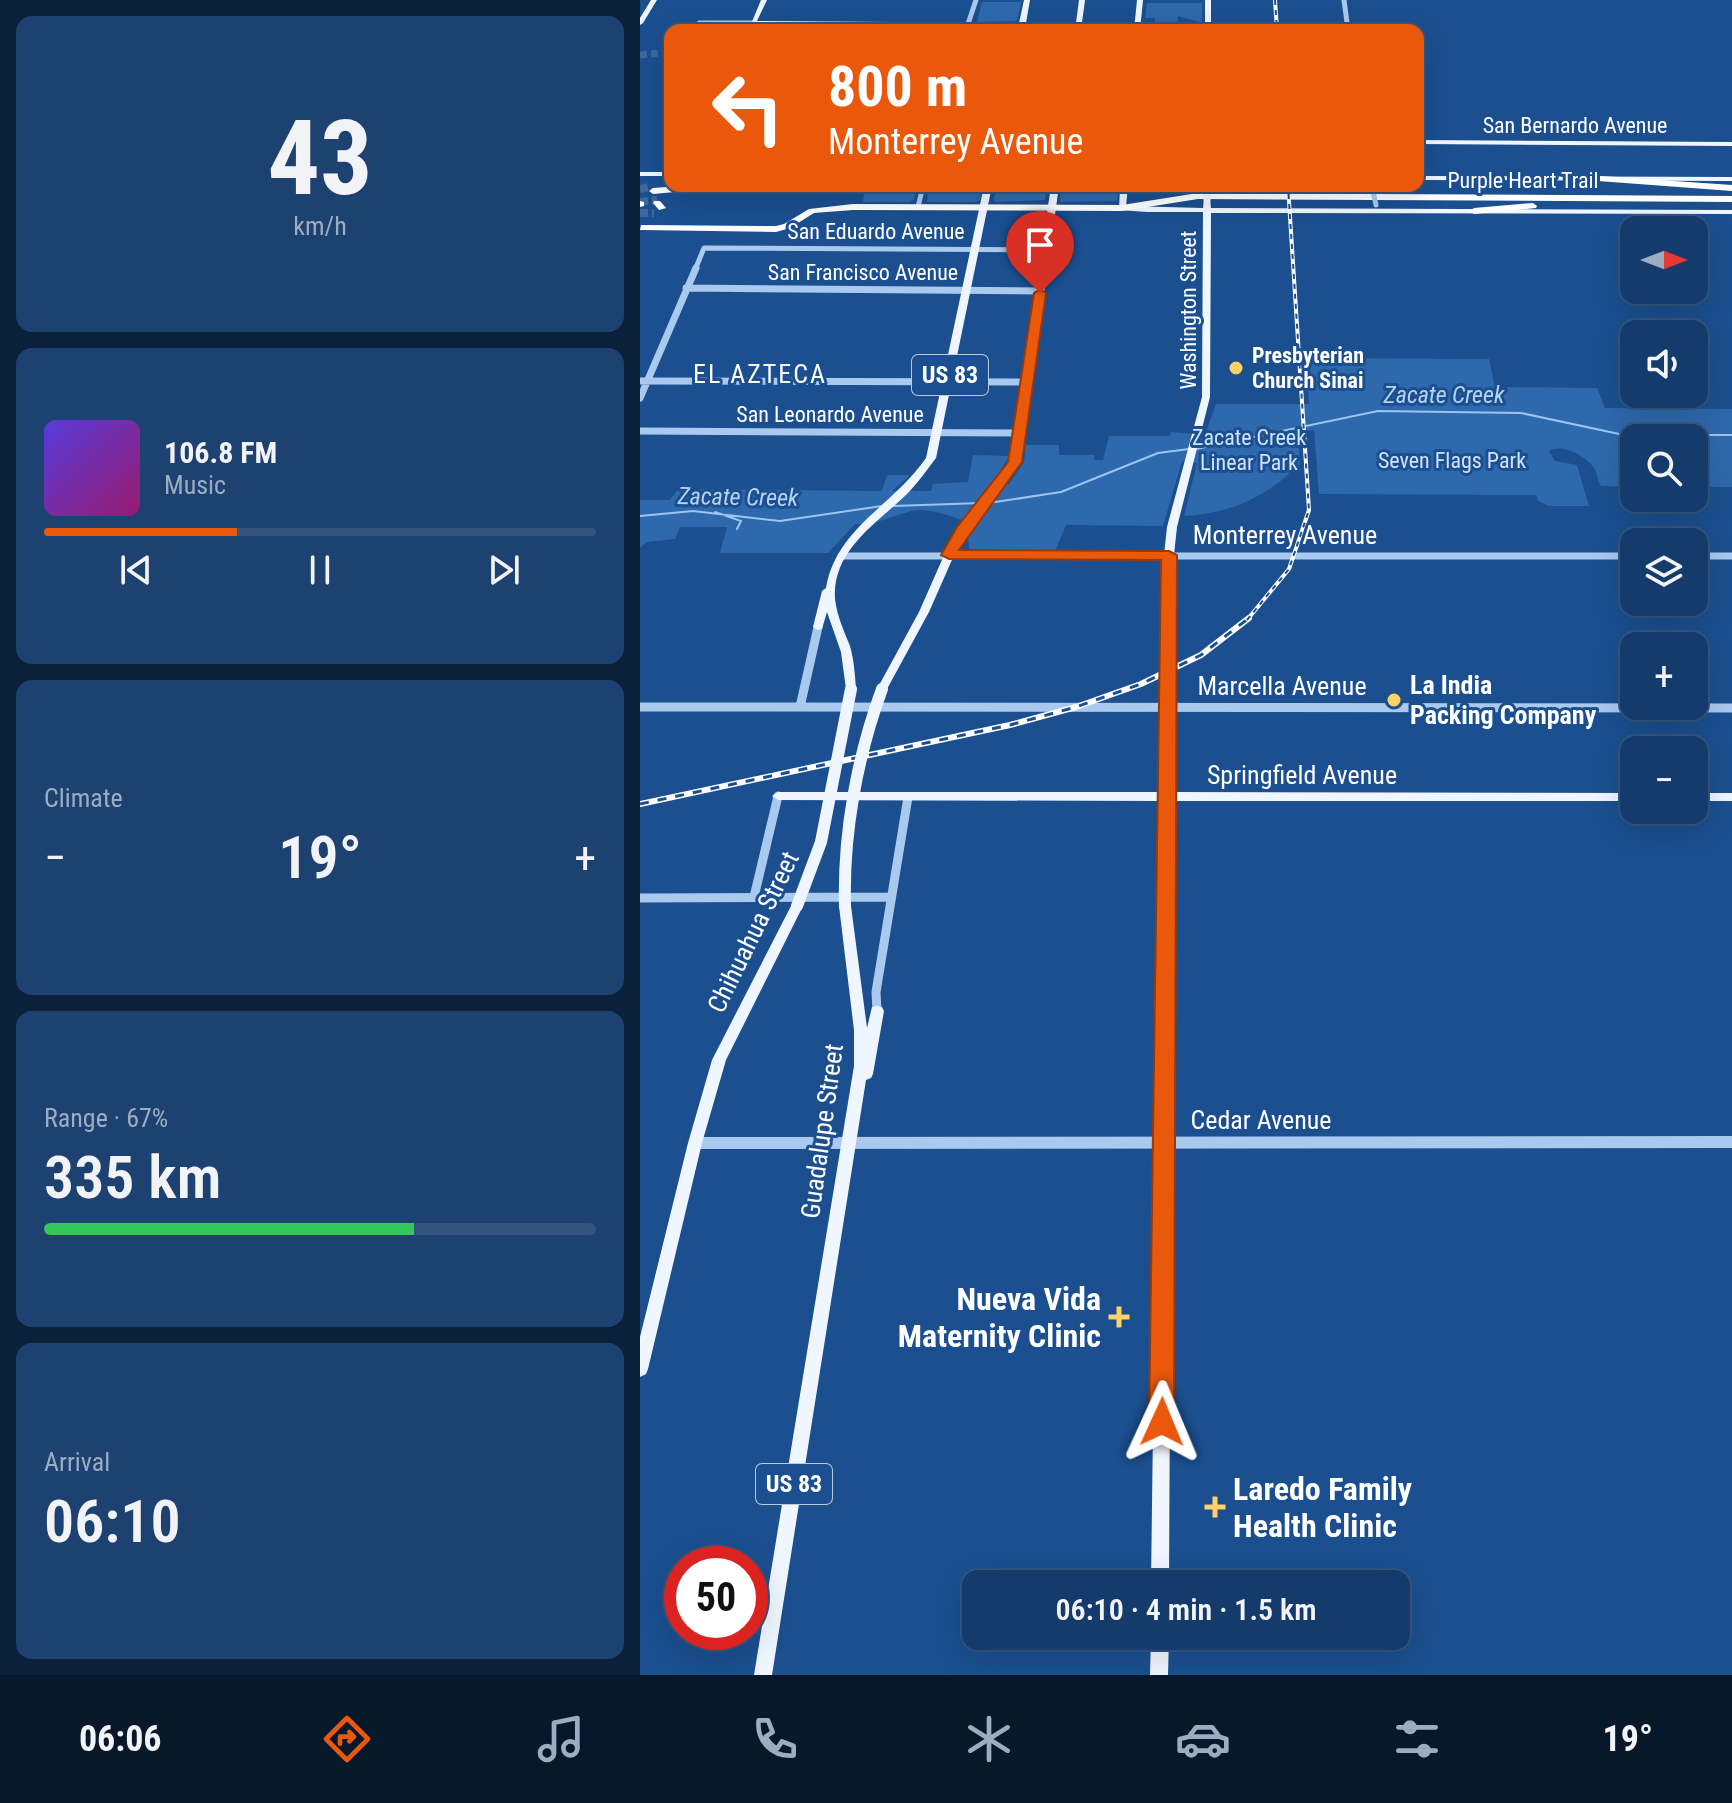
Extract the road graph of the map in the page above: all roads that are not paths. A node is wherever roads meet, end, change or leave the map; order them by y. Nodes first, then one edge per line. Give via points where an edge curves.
1 (654, 0) edge
2 (764, 0) edge
3 (976, 0) edge
4 (1027, 0) edge
5 (1082, 0) edge
6 (1140, 0) edge
7 (1208, 0) edge
8 (1344, 0) edge
9 (641, 20) edge
10 (753, 23) junction
11 (699, 24) edge
12 (806, 24) edge
13 (968, 24) edge
14 (1022, 24) edge
15 (1079, 24) edge
16 (1138, 24) edge
17 (1208, 24) edge
18 (1347, 24) edge
19 (1424, 142) edge
20 (1732, 144) edge
21 (640, 174) tunnel mouth
22 (664, 174) edge
23 (1424, 178) edge
24 (1601, 179) junction
25 (1732, 179) edge
26 (1424, 191) edge
27 (664, 192) edge
28 (689, 192) edge
29 (922, 192) edge
30 (987, 192) edge
31 (1054, 192) edge
32 (1123, 192) edge
33 (1207, 192) edge
34 (1373, 192) edge
35 (1732, 193) edge
36 (1699, 199) junction
37 (918, 207) junction
38 (983, 207) junction
39 (1052, 207) junction
40 (1122, 208) junction
41 (1207, 208) junction
42 (1376, 208) junction
43 (653, 210) edge
44 (1474, 211) junction
45 (1732, 212) edge
46 (974, 250) junction
47 (1046, 250) junction
48 (686, 288) junction
49 (966, 291) junction
50 (1040, 291) junction
51 (644, 381) edge
52 (949, 382) junction
53 (1028, 382) junction
54 (640, 398) edge
55 (640, 431) edge
56 (938, 433) junction
57 (1021, 433) junction
58 (949, 555) junction
59 (1169, 555) junction
60 (841, 556) junction
61 (1620, 556) edge
62 (1708, 556) edge
63 (1732, 556) edge
64 (832, 577) junction
65 (818, 627) joint
66 (640, 707) edge
67 (800, 707) junction
68 (1169, 708) junction
69 (1732, 708) edge
70 (778, 796) joint
71 (908, 797) junction
72 (1168, 797) junction
73 (1620, 797) edge
74 (1708, 797) edge
75 (1732, 797) edge
76 (754, 897) junction
77 (891, 897) junction
78 (640, 898) edge
79 (877, 1011) joint
80 (854, 1112) junction
81 (849, 1142) junction
82 (1164, 1142) junction
83 (1732, 1142) edge
84 (695, 1143) junction
85 (640, 1369) edge
86 (1160, 1570) edge
87 (1160, 1650) edge
88 (763, 1675) edge
89 (1159, 1675) edge

1 - 9 main road
2 - 10 main road
3 - 13 street
4 - 14 main road
5 - 15 main road
6 - 16 main road
7 - 17 main road
8 - 18 street
10 - 11 street
10 - 12 main road
19 - 20 main road, San Bernardo Avenue
21 - 22 main road
23 - 24 main road
24 - 25 main road
24 - 35 highway
26 - 35 highway, Purple Heart Trail
27 - 43 highway
28 - 43 highway
29 - 37 street
30 - 38 main road, US 83
31 - 39 main road
32 - 40 main road
33 - 41 main road, Washington Street, bridge
34 - 42 street, bridge
35 - 36 highway, Purple Heart Trail
36 - 40 highway, Purple Heart Trail via 1198,196
36 - 44 highway
37 - 38 highway, Purple Heart Trail
37 - 43 highway, Purple Heart Trail via 812,211 776,229
38 - 39 highway, Purple Heart Trail
38 - 46 main road, US 83
39 - 40 highway, Purple Heart Trail
39 - 47 main road, US 83
40 - 41 main road
41 - 42 main road
41 - 59 main road, Washington Street via 1207,383
42 - 44 main road
44 - 45 main road
46 - 47 street, San Eduardo Avenue
46 - 48 street, San Eduardo Avenue via 704,248
46 - 49 main road, US 83
47 - 50 main road, US 83
48 - 49 street, San Francisco Avenue
48 - 51 street
49 - 50 street, San Francisco Avenue
49 - 52 main road, US 83
50 - 53 main road, US 83
51 - 52 street
51 - 54 street
52 - 53 street
52 - 56 main road, US 83
53 - 57 main road, US 83
55 - 56 street, San Leonardo Avenue
56 - 57 street, San Leonardo Avenue
56 - 60 main road, Chihuahua Street / US 83 via 928,464
57 - 58 main road, Guadalupe Street / US 83 via 1015,462
58 - 59 street, Monterrey Avenue
58 - 60 street, Monterrey Avenue
58 - 80 main road, Guadalupe Street / US 83, bridge via 882,689 847,846 845,906 861,1030
59 - 61 street, Monterrey Avenue
59 - 68 main road, Washington Street
60 - 64 main road, Chihuahua Street / US 83
62 - 63 street
64 - 65 main road
64 - 84 main road, Chihuahua Street / US 83, bridge via 831,605 851,689 821,842 797,906 733,1027
65 - 67 street
66 - 67 street, Marcella Avenue
67 - 68 street, Marcella Avenue
68 - 69 street, Marcella Avenue
68 - 72 main road, Washington Street
70 - 71 main road, Springfield Avenue
70 - 76 street, Chihuahua Street
71 - 72 main road, Springfield Avenue
71 - 77 street
72 - 73 main road, Springfield Avenue
72 - 82 main road, Washington Street
74 - 75 main road
76 - 77 street
76 - 78 street
77 - 79 street
79 - 80 main road
80 - 81 main road, Guadalupe Street / US 83
81 - 82 street, Cedar Avenue
81 - 84 street, Cedar Avenue
81 - 88 main road, Guadalupe Street / US 83
82 - 83 street, Cedar Avenue
82 - 86 main road, Washington Street
84 - 85 main road, Chihuahua Street / US 83
87 - 89 main road

